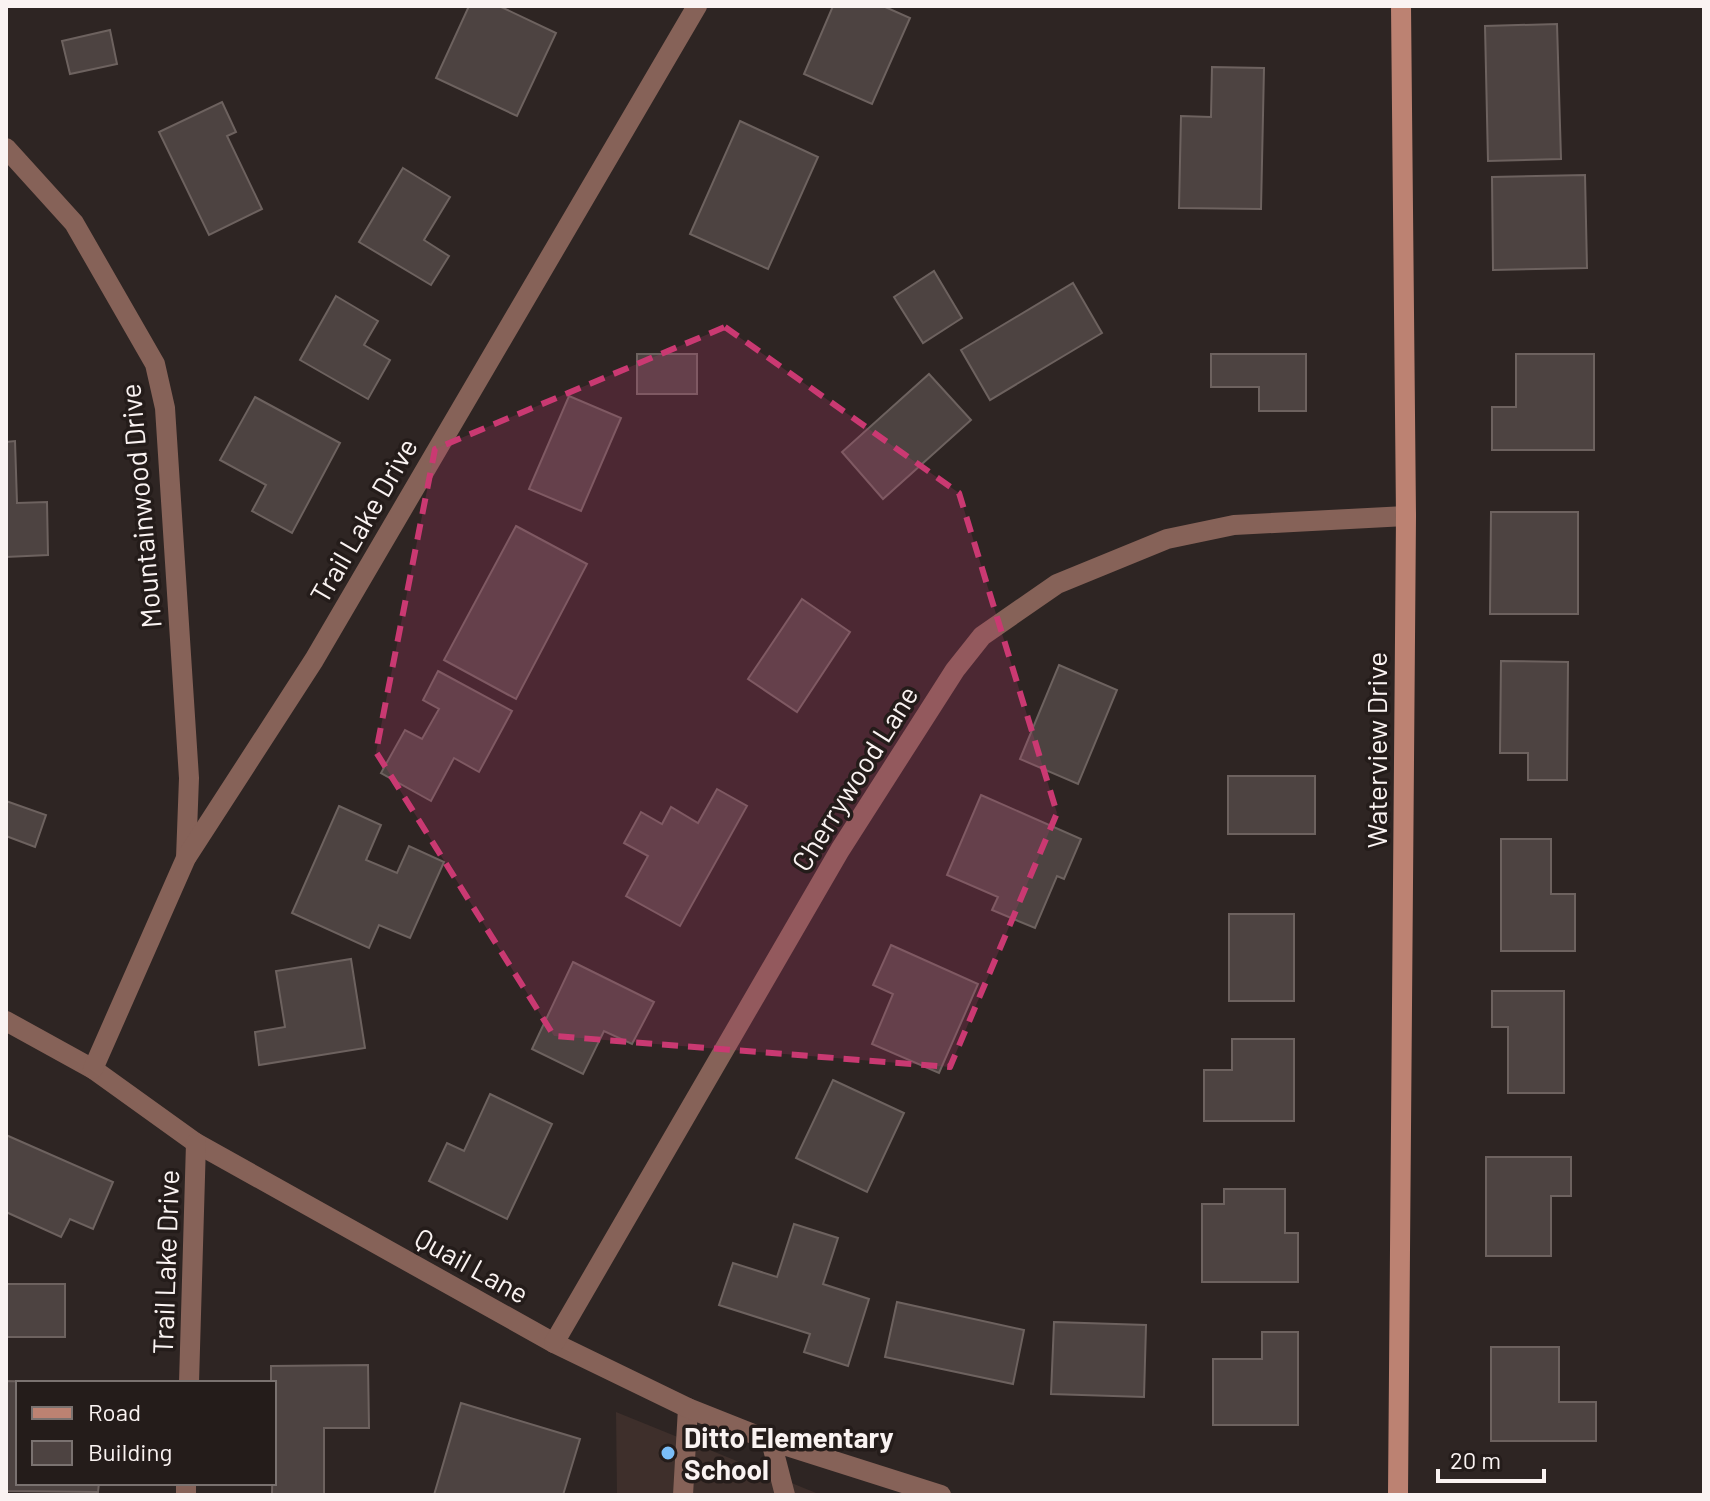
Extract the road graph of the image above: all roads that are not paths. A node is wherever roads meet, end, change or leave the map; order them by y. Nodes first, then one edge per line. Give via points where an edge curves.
1 (1401, 6) edge
2 (689, 9) edge
3 (6, 148) edge
4 (1406, 516) junction
5 (186, 858) junction
6 (6, 1021) edge
7 (93, 1069) junction
8 (196, 1143) junction
9 (554, 1343) junction
10 (189, 1381) edge
11 (688, 1408) junction
12 (771, 1441) junction
13 (683, 1495) edge
14 (785, 1495) edge
15 (941, 1495) edge
16 (1398, 1495) edge

1 - 4 street, Waterview Drive
2 - 5 street, Trail Lake Drive via 314,660
3 - 5 street, Mountainwood Drive via 74,223 155,364 165,408 189,778
4 - 9 street, Cherrywood Lane via 1234,525 1167,539 1057,584 982,636 840,850
4 - 16 street, Waterview Drive
5 - 7 street, Trail Lake Drive
6 - 7 street, Quail Lane
7 - 8 street, Quail Lane
8 - 9 street, Quail Lane
8 - 10 street, Trail Lake Drive
9 - 11 street, Quail Lane
11 - 12 street, Quail Lane
11 - 13 street
12 - 14 street
12 - 15 street, Quail Lane

